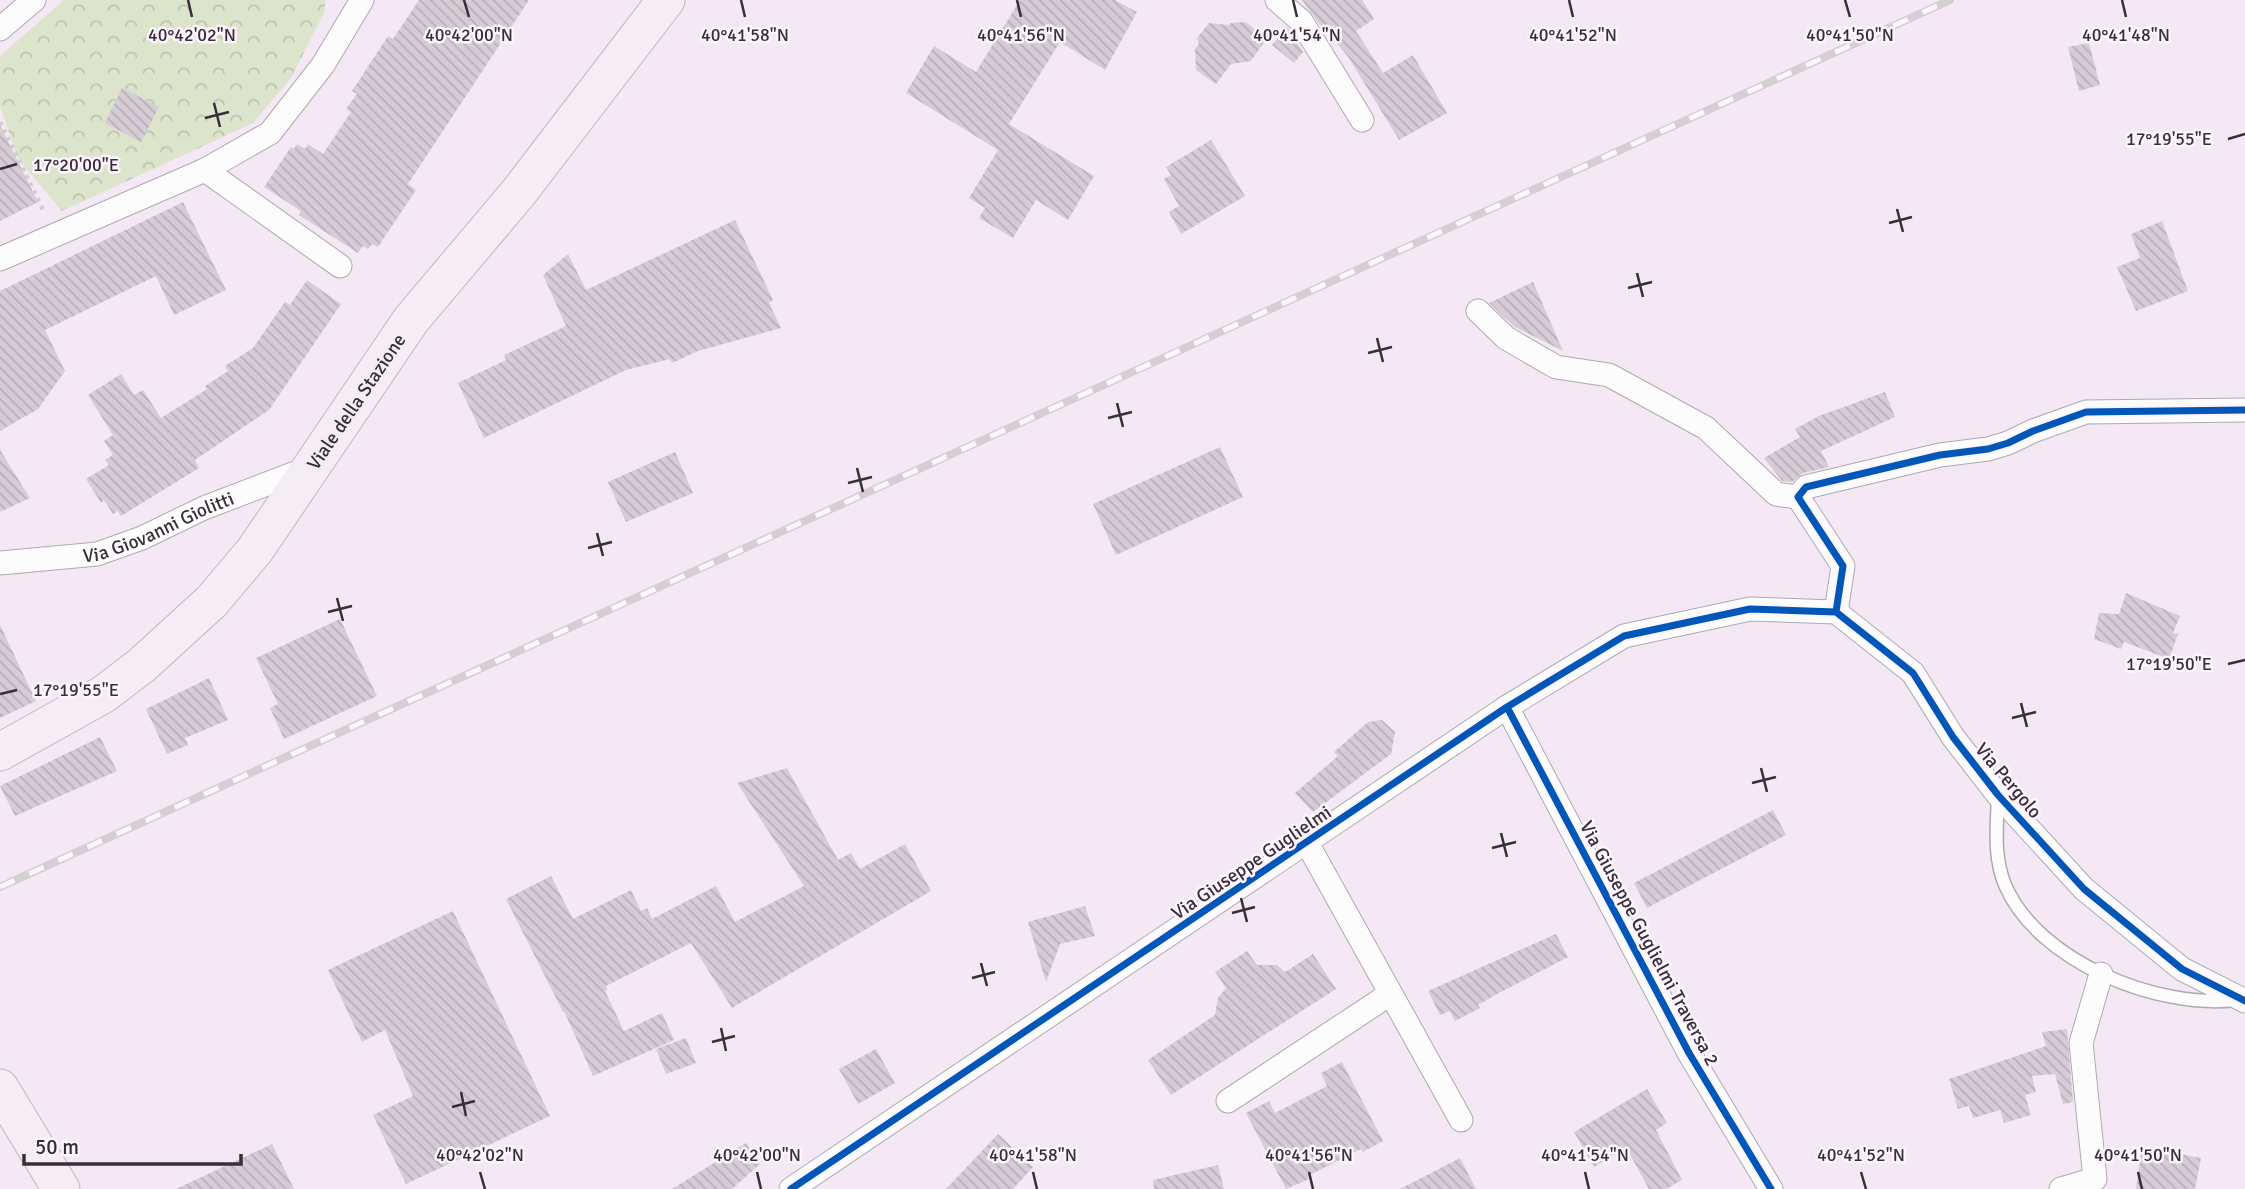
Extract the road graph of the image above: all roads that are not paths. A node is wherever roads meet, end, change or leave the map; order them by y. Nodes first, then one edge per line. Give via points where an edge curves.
1 (34, 0) edge
2 (362, 0) edge
3 (666, 0) edge
4 (1277, 0) edge
5 (0, 29) edge
6 (1362, 120) dead end
7 (205, 170) junction
8 (0, 259) edge
9 (340, 266) dead end
10 (1478, 311) dead end
11 (2245, 410) edge
12 (312, 466) junction
13 (1798, 497) junction
14 (0, 564) edge
15 (1836, 612) junction
16 (1507, 707) junction
17 (0, 752) edge
18 (1998, 795) junction
19 (1307, 843) junction
20 (2101, 974) junction
21 (1390, 994) junction
22 (2243, 1000) edge
23 (0, 1088) edge
24 (1228, 1101) dead end
25 (1461, 1120) dead end
26 (61, 1189) edge
27 (791, 1189) edge
28 (1771, 1189) edge
29 (2061, 1189) edge

1 - 5 street
2 - 7 street via 323,65 270,133
3 - 12 main road, Viale della Stazione via 519,192 411,320
4 - 6 street via 1301,21
7 - 8 street
7 - 9 street
10 - 13 street via 1506,338 1556,367 1609,374 1706,428 1776,494
11 - 13 street via 2086,412 1988,449 1849,476 1807,487
12 - 14 street, Via Giovanni Giolitti via 97,554
12 - 17 main road, Viale della Stazione via 255,550 186,626 104,694
13 - 15 street via 1843,566
15 - 16 street, Via Giuseppe Guglielmi via 1750,609 1624,636
15 - 18 street, Via Pergolo via 1913,673 1953,737
16 - 19 street, Via Giuseppe Guglielmi
16 - 28 street, Via Giuseppe Guglielmi Traversa 2 via 1689,1053
18 - 20 lane via 1996,852 2006,886 2029,923 2075,960
18 - 22 street, Via Pergolo via 2084,889 2182,969
19 - 21 street
19 - 27 street, Via Giuseppe Guglielmi
20 - 22 lane via 2178,999
20 - 29 street via 2081,1043 2095,1179
21 - 24 street
21 - 25 street
23 - 26 main road

